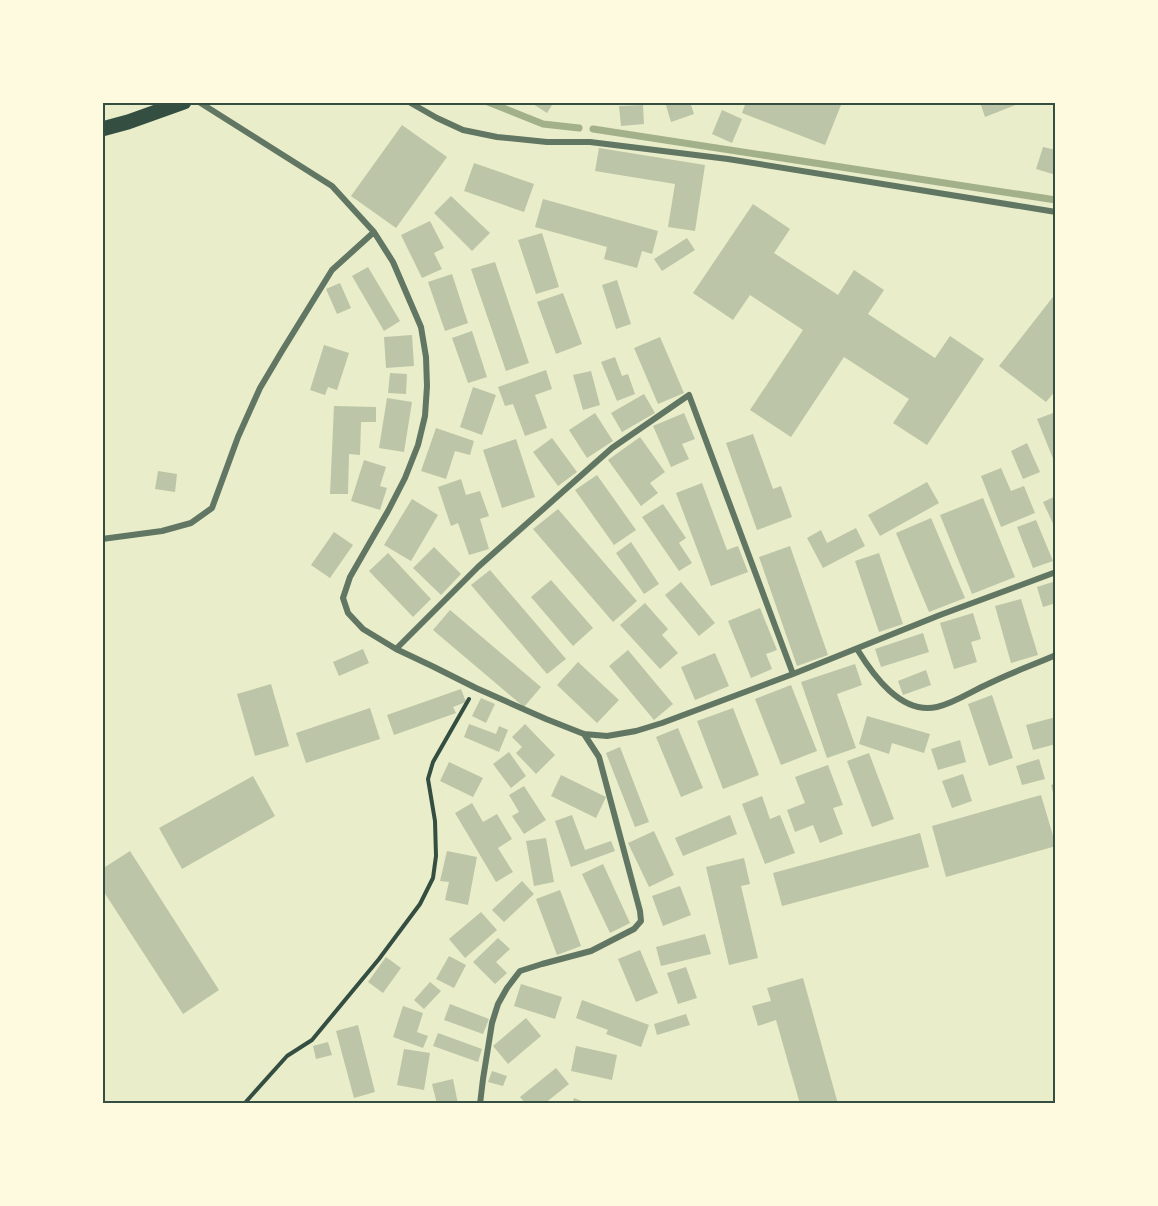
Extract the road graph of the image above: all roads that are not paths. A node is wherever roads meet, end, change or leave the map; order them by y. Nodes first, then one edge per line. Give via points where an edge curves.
1 (184, 102) edge
2 (199, 102) edge
3 (409, 102) edge
4 (102, 129) edge
5 (1056, 212) edge
6 (374, 232) junction
7 (102, 539) edge
8 (1056, 572) edge
9 (396, 649) junction
10 (856, 649) junction
11 (1056, 655) edge
12 (793, 674) junction
13 (584, 734) junction
14 (480, 1104) edge

1 - 4 main road
2 - 6 street via 332,186
3 - 5 street via 463,130 497,137 590,142 728,159
6 - 7 street via 333,270 260,388 212,508 191,523
6 - 9 street via 393,262 421,327 426,357 425,416 405,478 350,577 343,598 348,613 363,629
8 - 10 street
9 - 12 street via 478,567 612,448 689,396
9 - 13 street
10 - 11 street via 887,690 903,702 936,708
10 - 12 street
12 - 13 street via 645,728 607,736
13 - 14 street via 599,757 641,921 634,929 591,951 520,971 498,1004 492,1023

